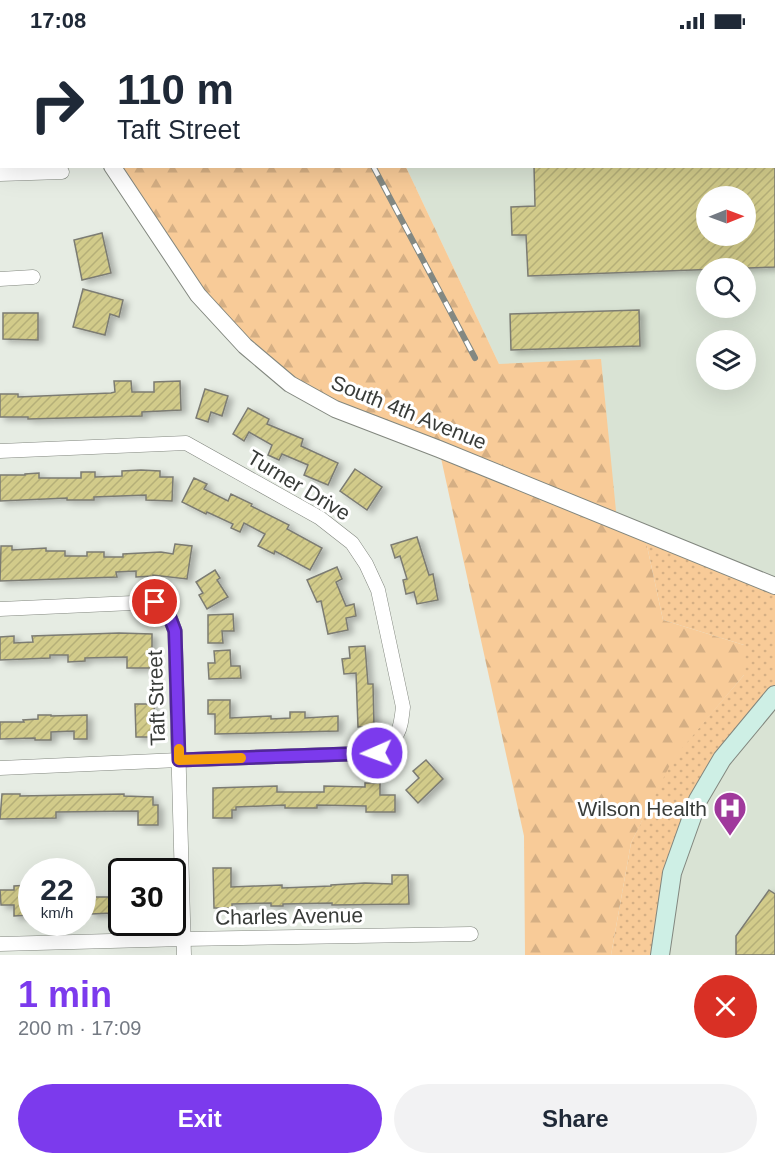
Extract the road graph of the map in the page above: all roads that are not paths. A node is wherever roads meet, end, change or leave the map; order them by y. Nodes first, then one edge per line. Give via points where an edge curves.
1 (113, 168) edge
2 (62, 172) dead end
3 (0, 174) edge
4 (33, 277) dead end
5 (0, 279) edge
6 (0, 451) edge
7 (775, 586) edge
8 (0, 609) edge
9 (775, 695) edge
10 (179, 760) junction
11 (0, 768) edge
12 (471, 934) dead end
13 (184, 939) junction
14 (0, 944) edge
15 (184, 955) edge
16 (660, 955) edge

1 - 7 street, South 4th Avenue via 198,295 245,346 290,384 335,410
2 - 3 street
4 - 5 street
6 - 10 street, Turner Drive via 186,443 320,518 352,543 366,564 378,590 403,707 395,739 377,753
8 - 10 street, Taft Street via 155,602 167,610 175,631
9 - 16 main road via 722,759 698,801 672,873
10 - 11 street
10 - 13 street, Taft Street
12 - 13 street, Charles Avenue
13 - 14 street, Charles Avenue
13 - 15 street, Taft Street

